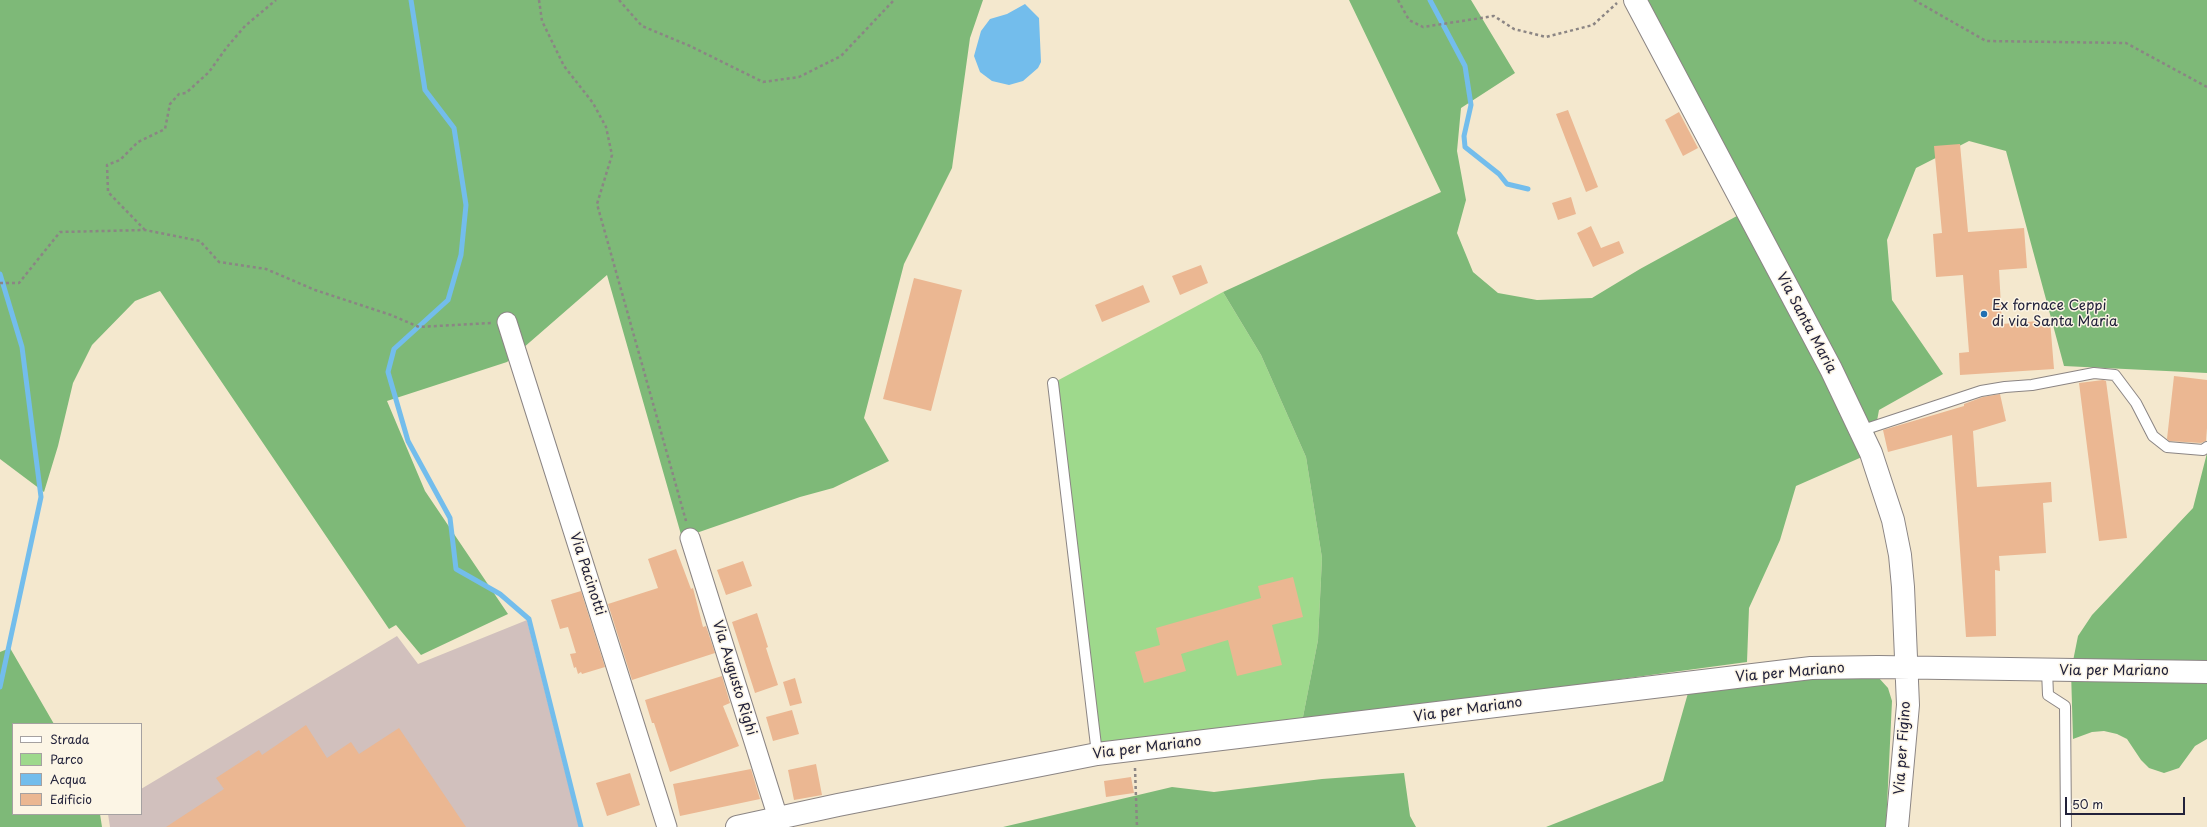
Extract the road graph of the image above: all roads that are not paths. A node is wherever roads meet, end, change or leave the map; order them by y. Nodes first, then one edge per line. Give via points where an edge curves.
1 (1635, 0) edge
2 (507, 322) road end
3 (1054, 383) dead end
4 (1860, 431) junction
5 (2207, 447) edge
6 (690, 538) road end
7 (1906, 668) junction
8 (2047, 670) junction
9 (2207, 672) edge
10 (1097, 754) junction
11 (778, 818) junction
12 (666, 827) edge
13 (737, 827) edge
14 (1897, 827) edge
15 (2066, 827) edge

1 - 4 street, Via Santa Maria via 1831,369
2 - 12 street, Via Pacinotti
3 - 10 lane
4 - 5 lane via 1981,391 2032,385 2094,373 2115,375 2136,403 2153,436 2167,447 2203,450
4 - 7 street, Via Santa Maria via 1871,454 1893,520 1900,555
6 - 11 street, Via Augusto Righi
7 - 8 street, Via per Mariano
7 - 10 street, Via per Mariano via 1811,668
7 - 14 street, Via per Figino via 1908,705
8 - 9 street, Via per Mariano
8 - 15 lane via 2048,695 2064,706
10 - 11 street, Via per Mariano
11 - 13 street, Via per Mariano

